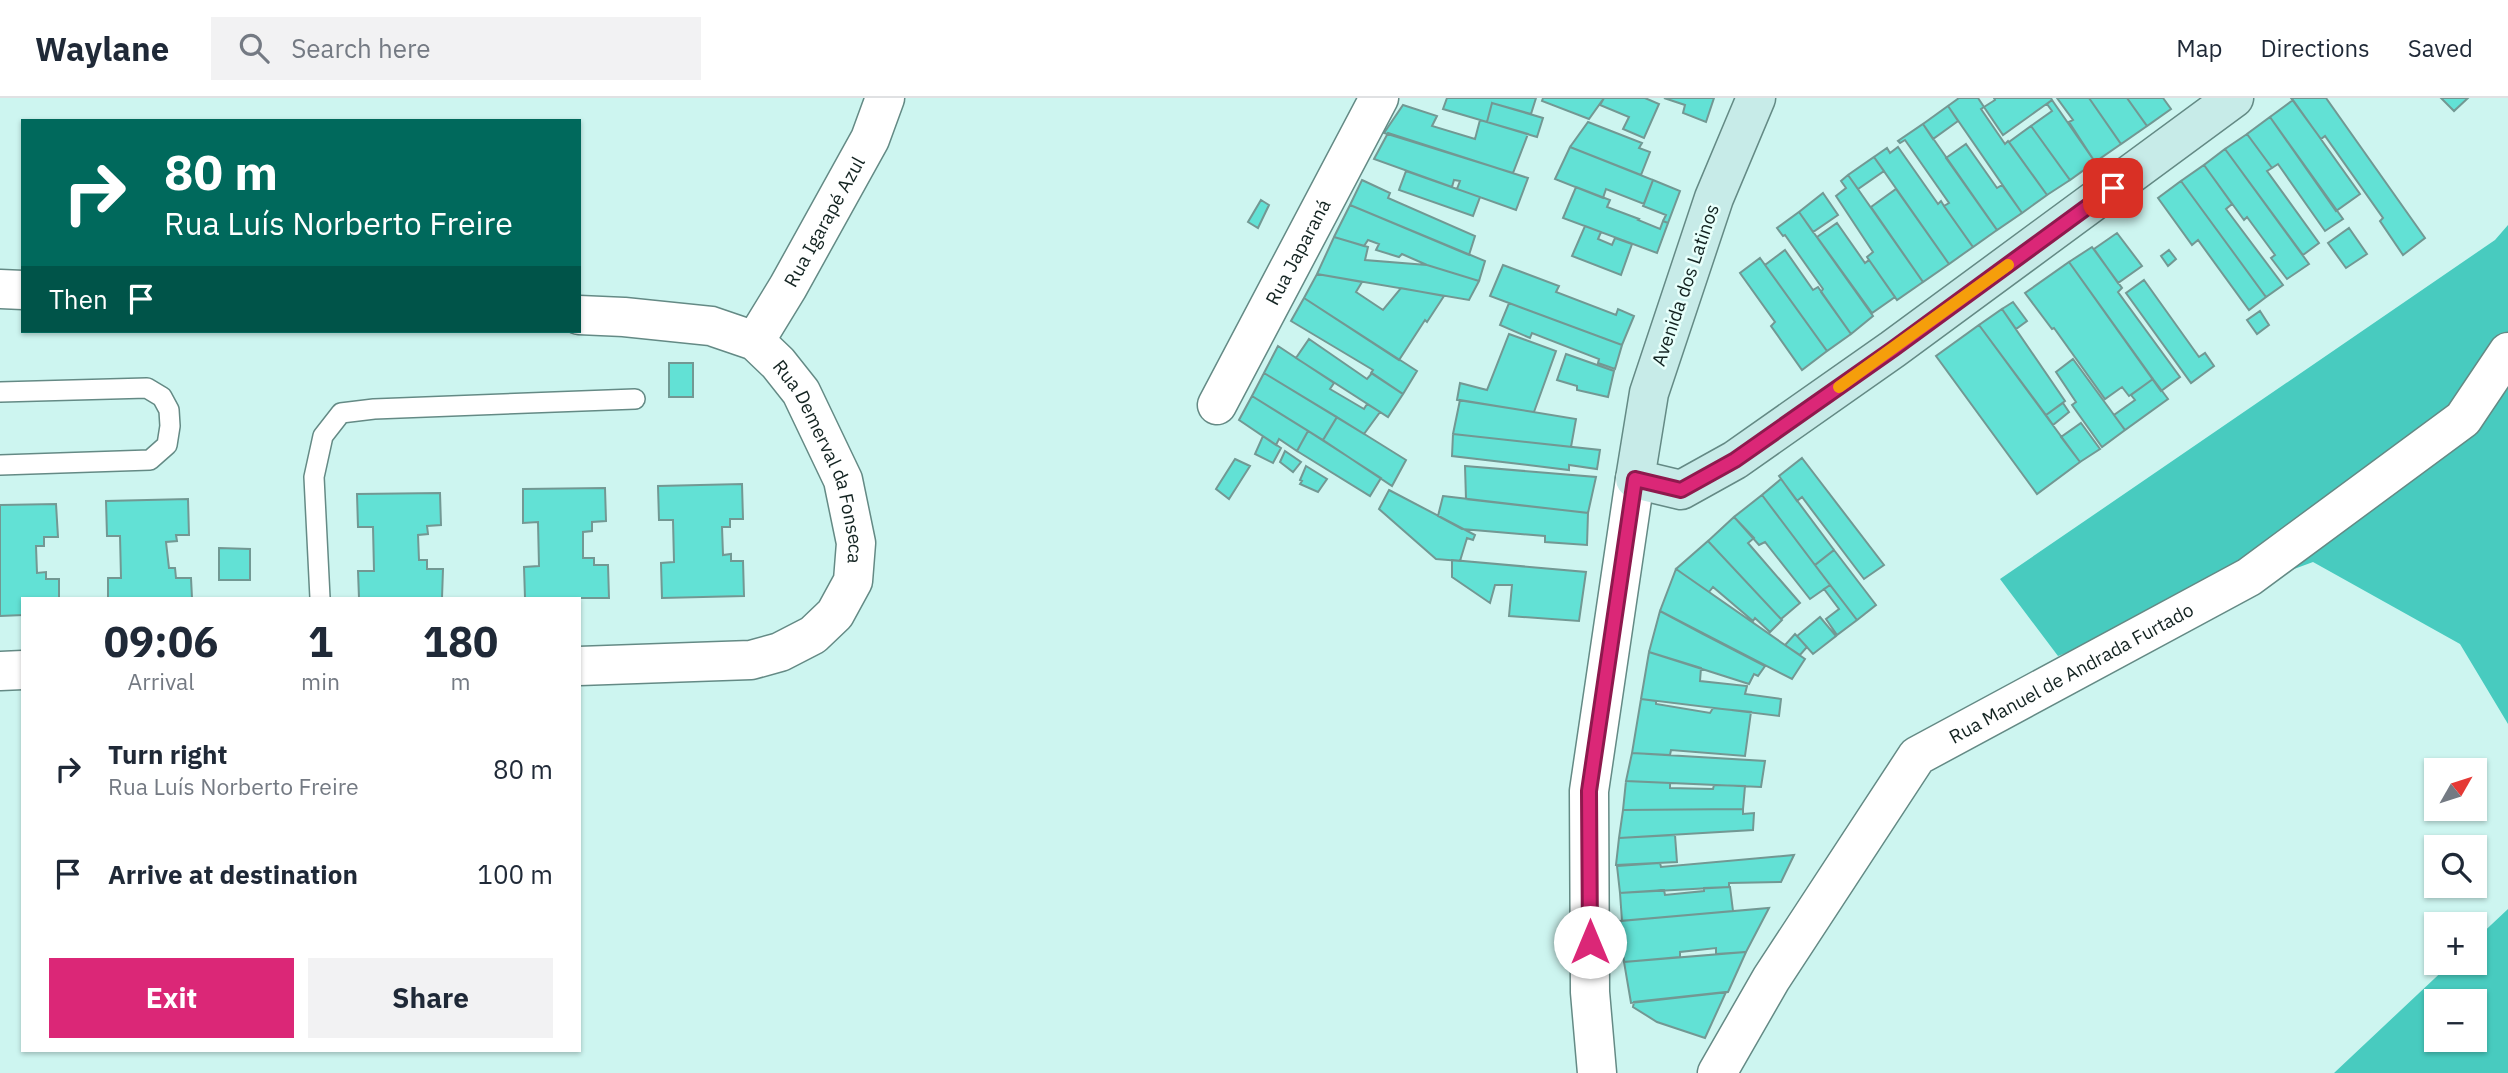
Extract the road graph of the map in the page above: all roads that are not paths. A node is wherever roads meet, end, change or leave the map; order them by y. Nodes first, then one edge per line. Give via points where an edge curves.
1 (885, 98) edge
2 (1379, 98) edge
3 (1756, 98) edge
4 (2235, 98) edge
5 (0, 289) edge
6 (21, 290) edge
7 (581, 315) edge
8 (755, 341) junction
9 (2508, 352) edge
10 (0, 391) edge
11 (635, 399) dead end
12 (1217, 405) dead end
13 (0, 465) edge
14 (1635, 479) junction
15 (320, 597) edge
16 (581, 666) edge
17 (21, 670) edge
18 (0, 671) edge
19 (1597, 1073) edge
20 (1717, 1073) edge

1 - 8 street, Rua Igarapé Azul via 870,139
2 - 12 street, Rua Japaraná
3 - 14 main road, Avenida dos Latinos via 1714,198 1649,393
4 - 14 main road via 1735,460 1681,490
5 - 6 street
7 - 8 street via 711,326
8 - 16 street, Rua Demerval da Fonseca via 801,392 843,480 856,543 853,581 835,614 813,635 780,652 751,660
9 - 20 street, Rua Manuel de Andrada Furtado via 2463,419 2249,577 1917,756 1771,979
10 - 13 lane via 147,388 162,397 170,426 167,445 150,460
11 - 15 lane via 341,413 323,436 314,477
14 - 19 street via 1589,791 1590,992
17 - 18 street

